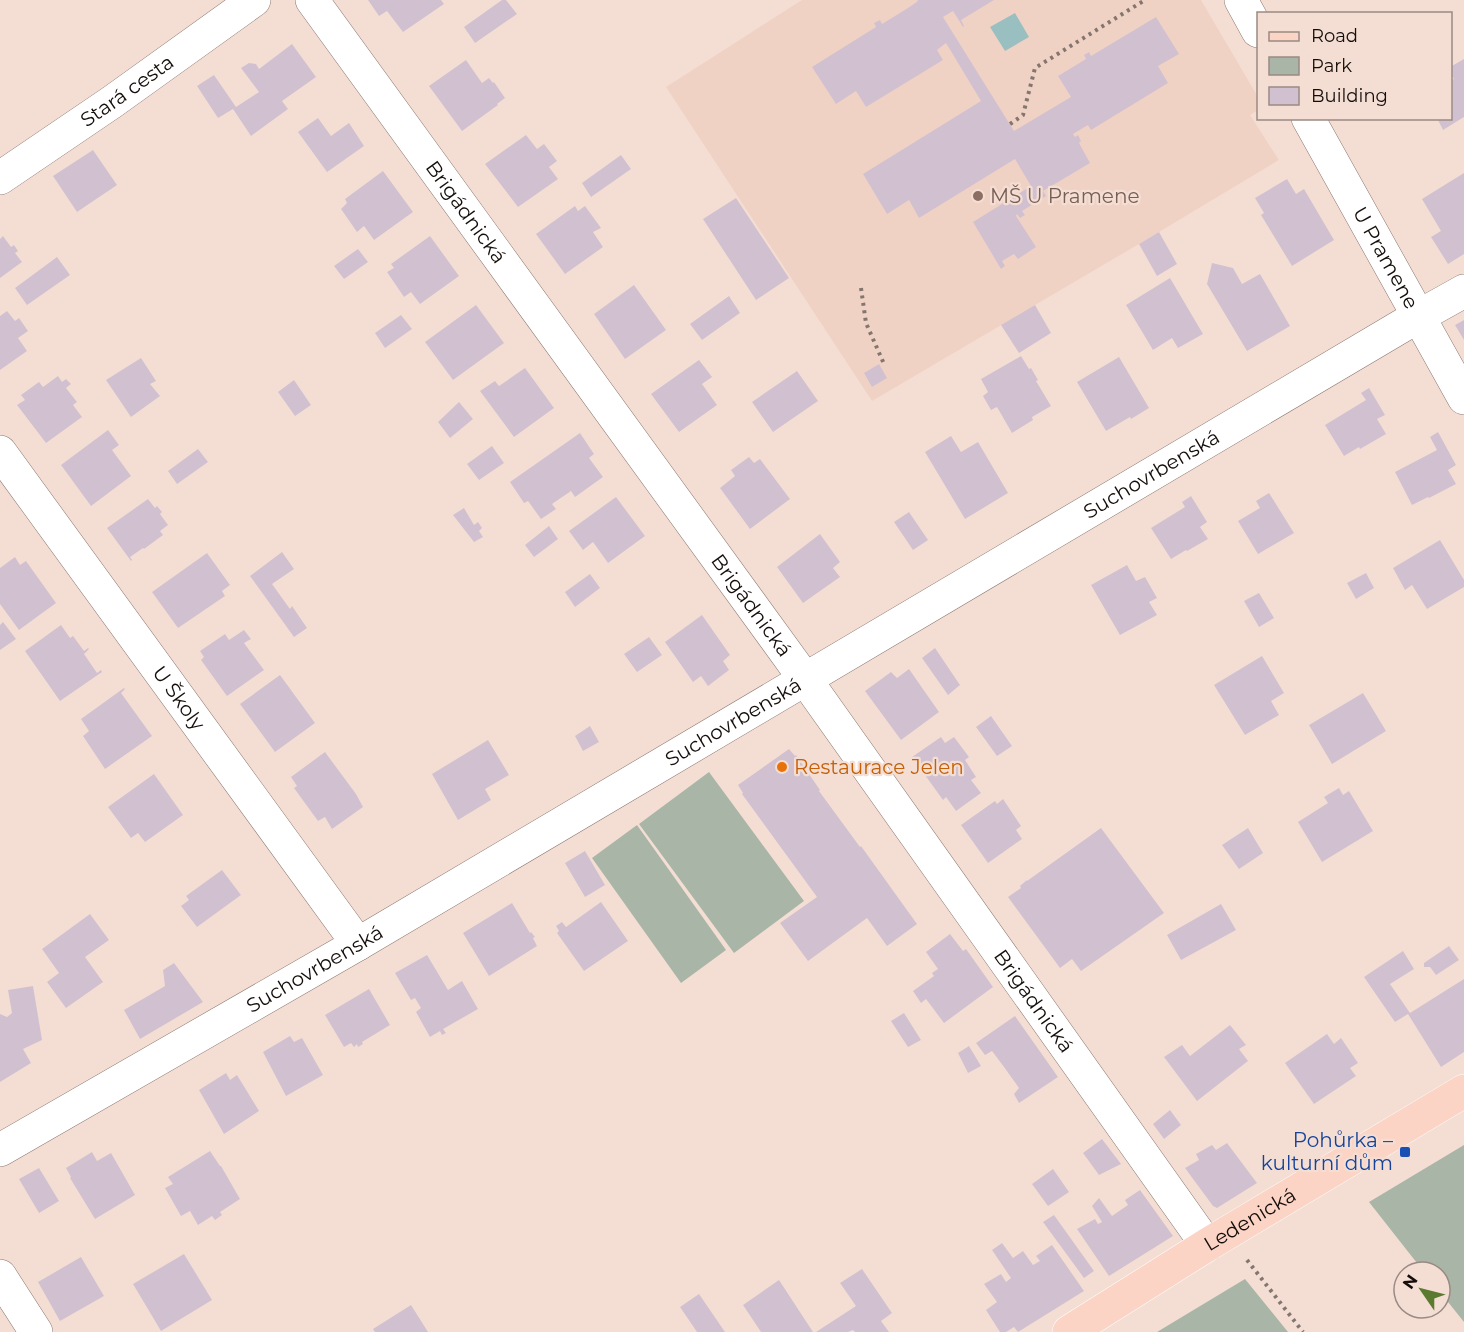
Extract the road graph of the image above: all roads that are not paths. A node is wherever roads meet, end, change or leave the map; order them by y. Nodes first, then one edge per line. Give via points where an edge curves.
1 (254, 0) edge
2 (312, 0) edge
3 (1241, 0) edge
4 (1257, 29) edge
5 (1309, 120) edge
6 (0, 178) edge
7 (1464, 291) edge
8 (1419, 316) junction
9 (1464, 398) edge
10 (0, 452) edge
11 (805, 680) junction
12 (358, 944) junction
13 (1464, 1091) edge
14 (0, 1150) edge
15 (1217, 1239) junction
16 (0, 1276) edge
17 (36, 1332) edge
18 (1069, 1332) edge

1 - 6 street, Stará cesta
2 - 11 street, Brigádnická
3 - 4 street
5 - 8 street, U Pramene
7 - 8 street, Suchovrbenská
8 - 9 street, U Pramene
8 - 11 street, Suchovrbenská
10 - 12 street, U Školy
11 - 12 street, Suchovrbenská
11 - 15 street, Brigádnická
12 - 14 street, Suchovrbenská
13 - 15 main road, Ledenická
15 - 18 main road, Ledenická
16 - 17 street

